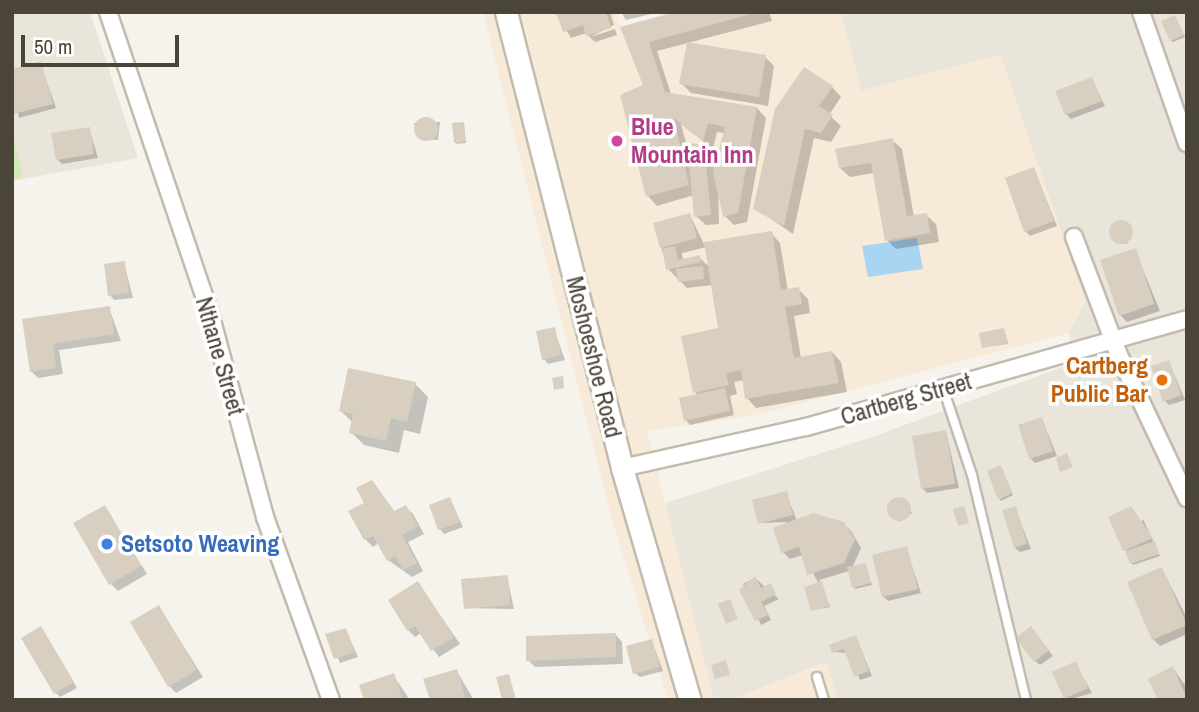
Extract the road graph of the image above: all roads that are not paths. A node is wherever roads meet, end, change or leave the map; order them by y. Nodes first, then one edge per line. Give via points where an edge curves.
1 (108, 12) edge
2 (506, 12) edge
3 (1142, 12) edge
4 (1187, 143) edge
5 (1074, 237) dead end
6 (1187, 319) edge
7 (1113, 340) junction
8 (943, 388) junction
9 (622, 468) junction
10 (1187, 498) edge
11 (817, 677) dead end
12 (331, 700) edge
13 (690, 700) edge
14 (824, 700) edge
15 (1026, 700) edge

1 - 12 street, Nthane Street via 210,313 265,517
2 - 9 street, Moshoeshoe Road
3 - 4 street
5 - 7 street
6 - 7 street, Cartberg Street
7 - 8 street, Cartberg Street
7 - 10 street
8 - 9 street, Cartberg Street
8 - 15 lane via 972,475
9 - 13 street, Moshoeshoe Road
11 - 14 lane

